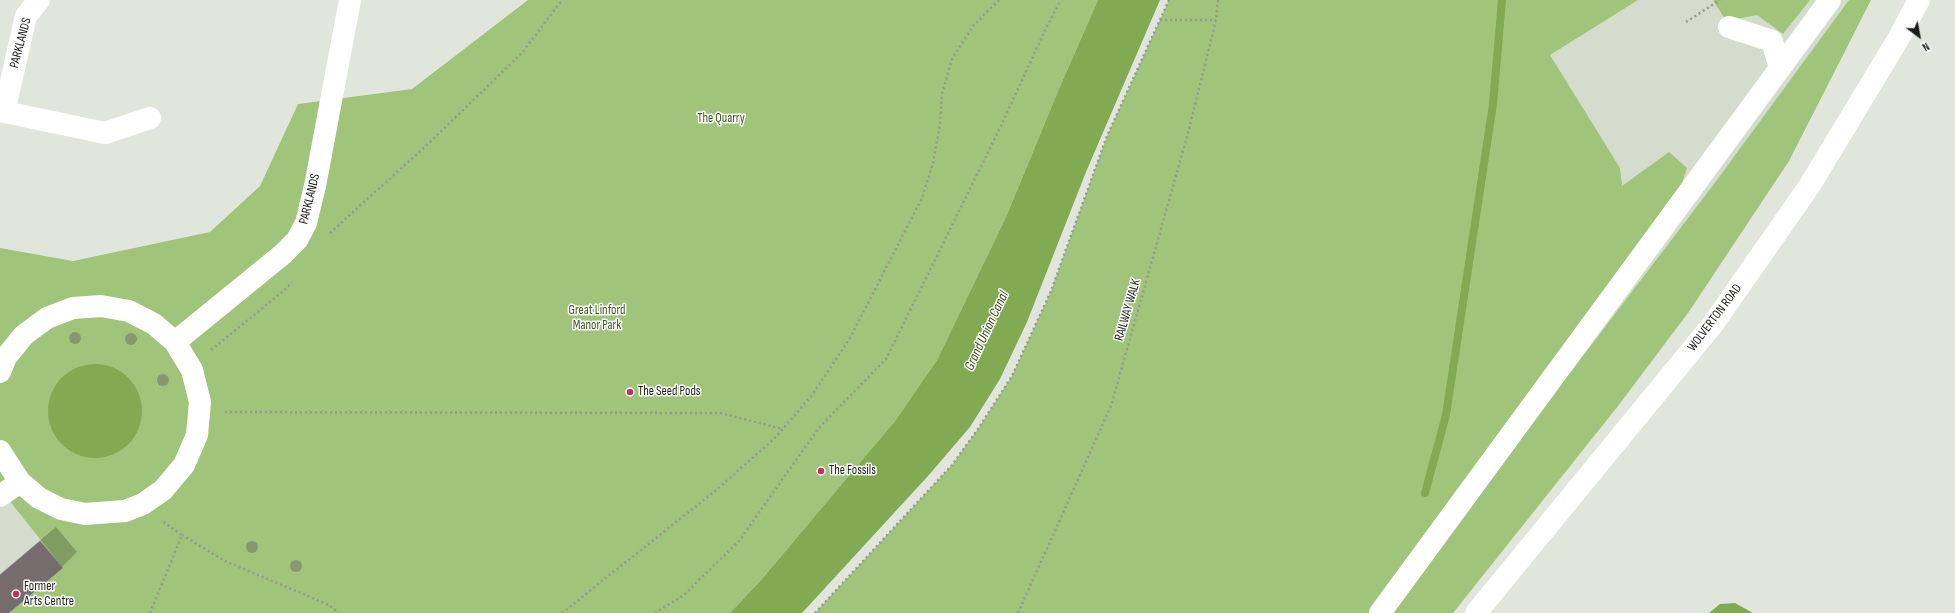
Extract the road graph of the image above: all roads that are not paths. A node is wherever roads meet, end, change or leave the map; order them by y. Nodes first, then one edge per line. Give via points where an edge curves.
1 (39, 0) edge
2 (350, 0) edge
3 (1830, 0) edge
4 (1919, 0) edge
5 (1729, 27) dead end
6 (1780, 68) junction
7 (2, 112) edge
8 (150, 118) dead end
9 (175, 342) junction
10 (0, 372) edge
11 (0, 451) edge
12 (20, 482) junction
13 (0, 496) edge
14 (1380, 613) edge
15 (1476, 613) edge

1 - 7 street, PARKLANDS via 26,16
2 - 9 street, PARKLANDS via 306,223 297,240 283,254
3 - 6 street
4 - 15 street, WOLVERTON ROAD via 1810,185 1713,324
5 - 6 street via 1772,41
6 - 14 street
7 - 8 street, PARKLANDS via 105,133
9 - 10 street via 154,324 129,311 101,306 73,308 46,318 24,335 6,357
9 - 12 street via 192,370 200,402 197,435 184,465 162,490 143,504 125,511 85,514 61,509 39,498
11 - 12 street
12 - 13 street

